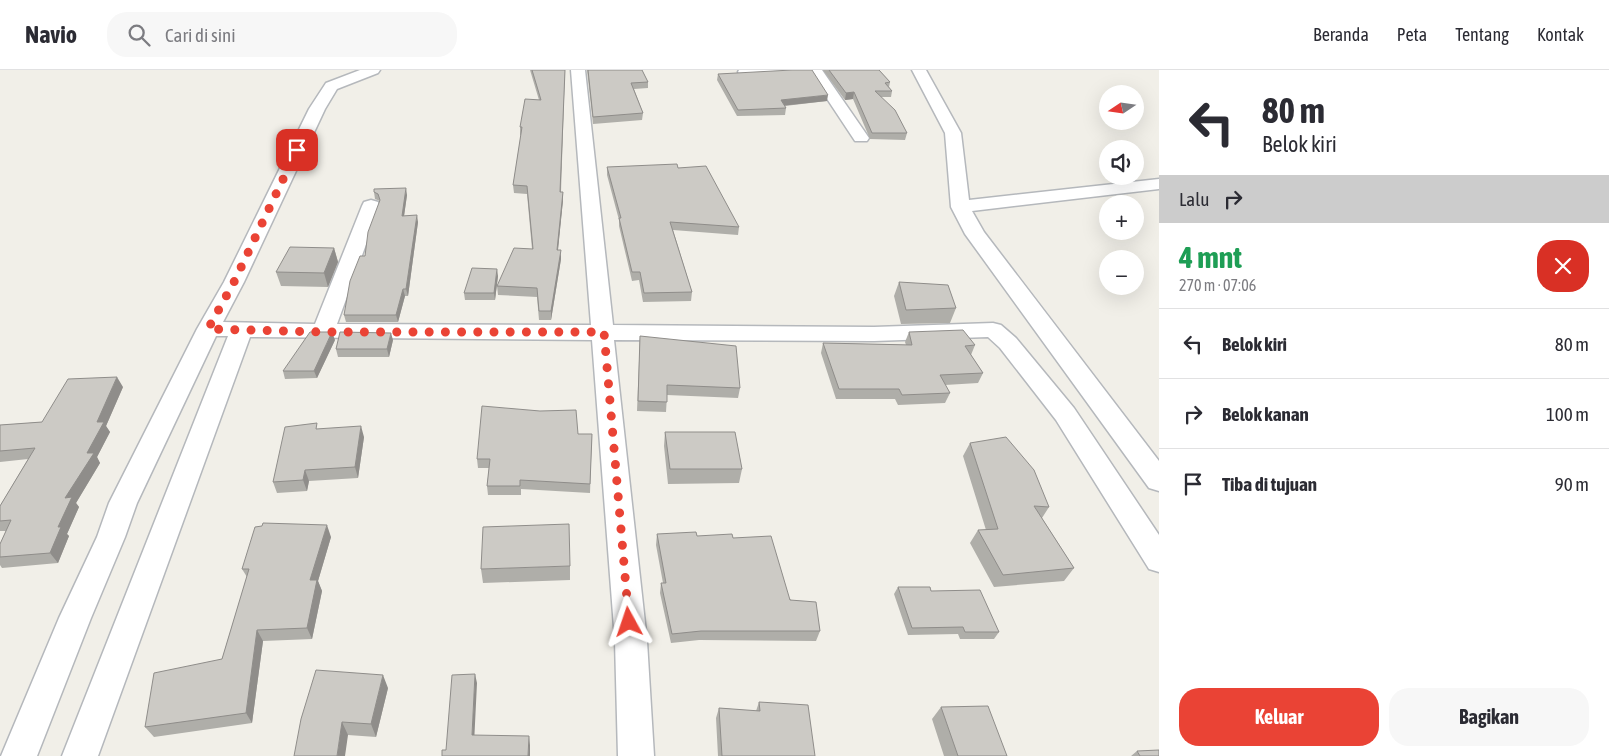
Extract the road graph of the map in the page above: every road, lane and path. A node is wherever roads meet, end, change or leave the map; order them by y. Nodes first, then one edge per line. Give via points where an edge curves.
1 (372, 70) edge
2 (578, 70) edge
3 (796, 70) edge
4 (815, 70) edge
5 (919, 70) edge
6 (745, 72) edge
7 (861, 138) dead end
8 (1159, 184) edge
9 (371, 206) dead end
10 (960, 207) junction
11 (224, 329) junction
12 (323, 332) junction
13 (604, 332) junction
14 (1159, 481) edge
15 (1159, 560) edge
16 (19, 756) edge
17 (80, 756) edge
18 (636, 756) edge

1 - 11 street via 331,86 290,163 234,282
2 - 13 street
3 - 6 street
4 - 7 street
5 - 10 street via 953,133
8 - 10 street
9 - 12 street
10 - 14 street via 975,234
11 - 12 street
11 - 16 street via 123,503
11 - 17 street
12 - 13 street
13 - 15 street via 874,334 993,330 1008,343 1065,414
13 - 18 street via 631,642

